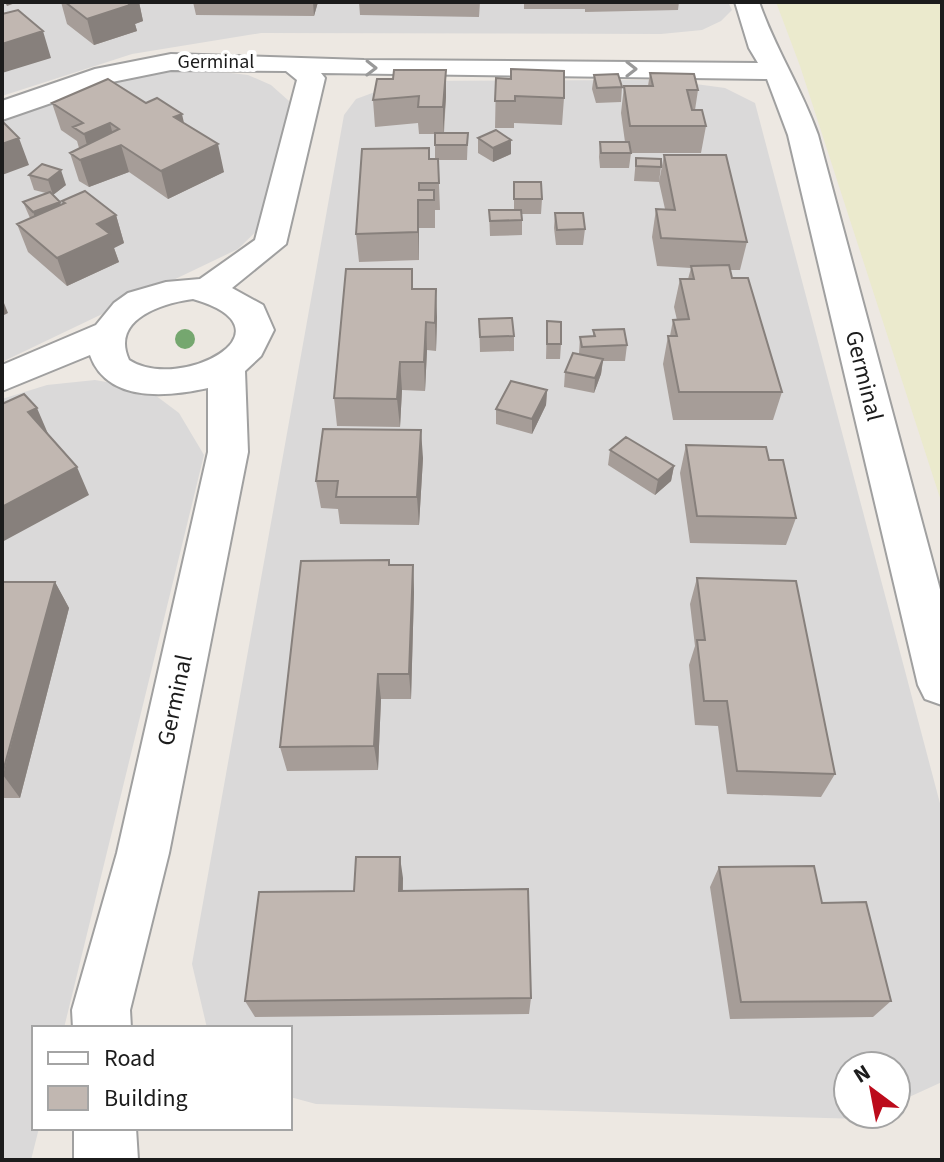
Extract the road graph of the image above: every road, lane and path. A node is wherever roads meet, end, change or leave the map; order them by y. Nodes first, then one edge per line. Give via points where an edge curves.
1 (747, 2) edge
2 (768, 60) junction
3 (293, 63) junction
4 (2, 111) edge
5 (206, 291) junction
6 (107, 334) junction
7 (226, 369) junction
8 (2, 379) edge
9 (942, 685) edge
10 (102, 1026) edge
11 (105, 1130) edge
12 (106, 1160) edge

1 - 2 street, Germinal
2 - 3 street, Germinal via 364,68
2 - 9 street, Germinal via 789,92 803,135
3 - 4 street, Germinal via 171,62 105,75
3 - 5 street via 311,78 270,244
5 - 6 street via 165,292 139,302 118,316
5 - 7 street via 241,302 254,317 256,335 246,353
6 - 7 street via 106,353 117,369 139,381 167,385
6 - 8 street
7 - 10 street, Germinal via 228,452 143,853 101,1010
11 - 12 street

